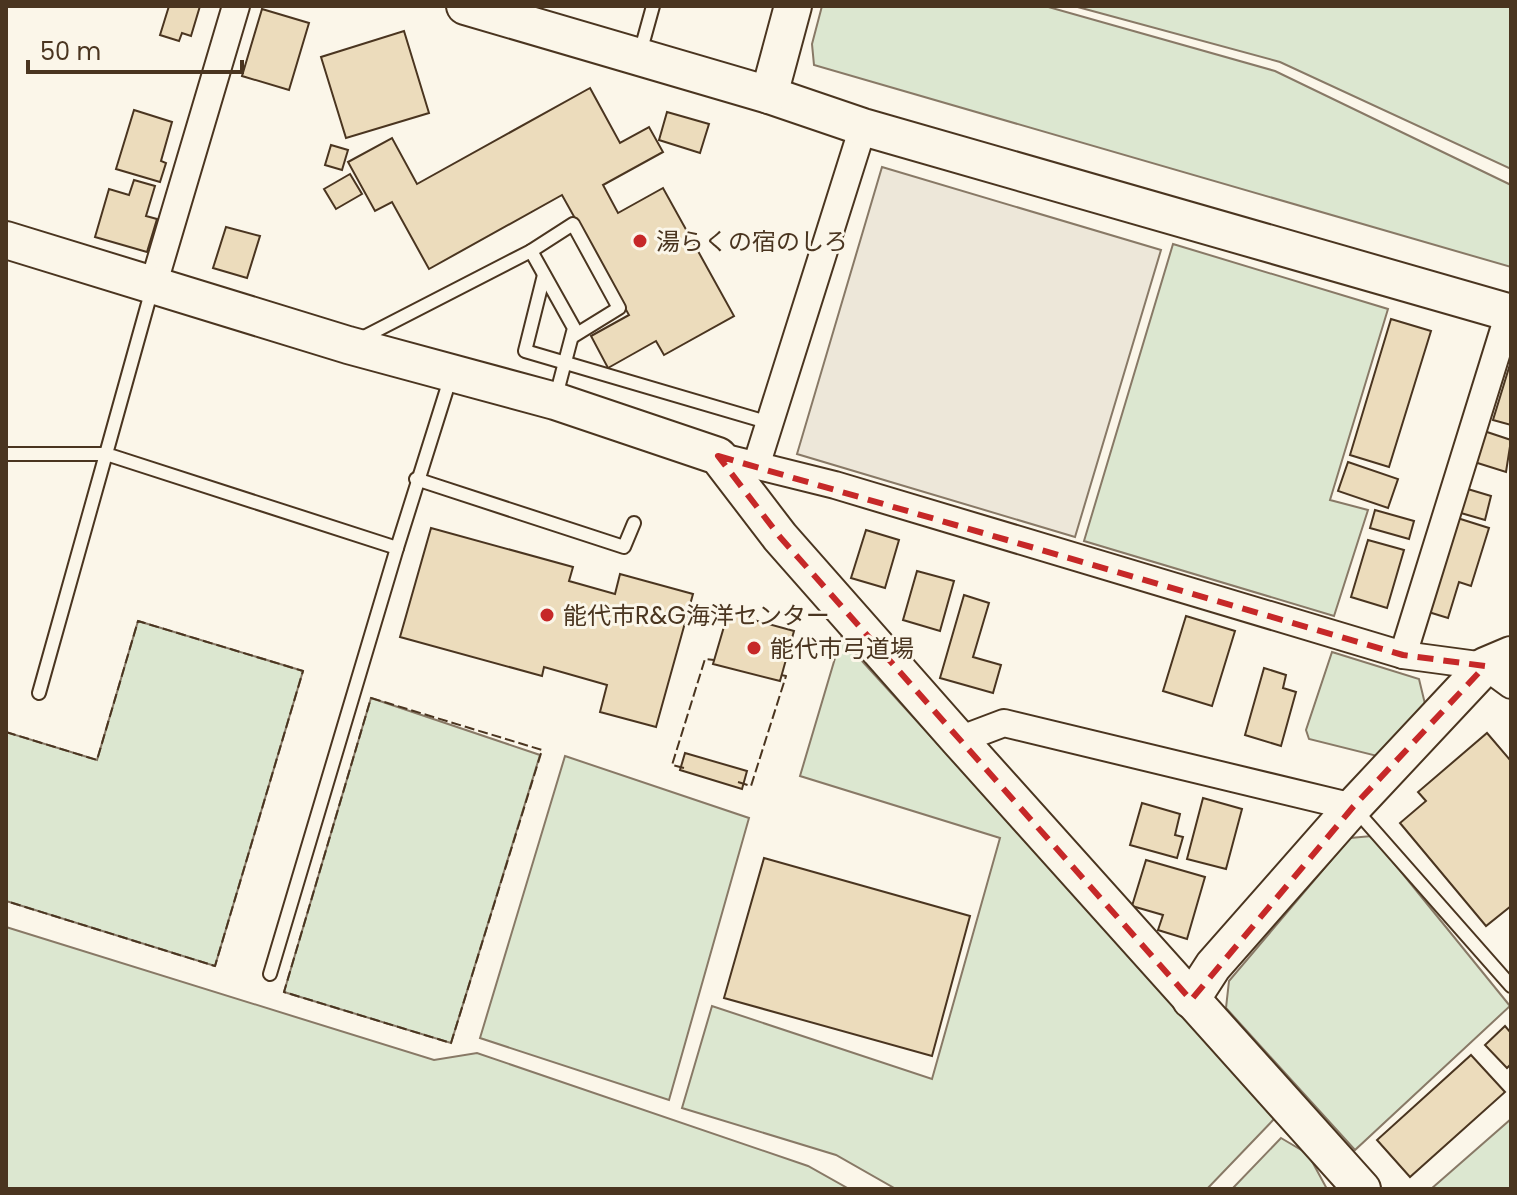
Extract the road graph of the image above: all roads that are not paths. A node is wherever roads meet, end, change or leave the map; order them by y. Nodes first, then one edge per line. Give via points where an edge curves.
1 (236, 6) edge
2 (465, 6) edge
3 (653, 6) edge
4 (793, 6) edge
5 (639, 57) junction
6 (769, 95) junction
7 (863, 127) junction
8 (6, 240) edge
9 (531, 251) junction
10 (544, 275) junction
11 (153, 286) junction
12 (1510, 313) edge
13 (572, 337) junction
14 (348, 345) junction
15 (565, 363) junction
16 (452, 374) junction
17 (555, 401) junction
18 (770, 423) junction
19 (6, 454) edge
20 (106, 454) junction
21 (718, 456) junction
22 (756, 466) junction
23 (416, 479) junction
24 (634, 523) dead end
25 (397, 548) junction
26 (1403, 655) junction
27 (1502, 669) edge
28 (39, 693) dead end
29 (959, 740) junction
30 (1353, 807) junction
31 (270, 974) dead end
32 (1511, 986) edge
33 (1191, 1000) junction
34 (1362, 1189) edge

1 - 11 street
2 - 5 street
3 - 5 lane
4 - 6 street
5 - 6 street
6 - 7 street
7 - 12 street
7 - 18 street
8 - 11 street
9 - 10 lane
9 - 13 lane via 573,224 619,308
9 - 14 lane
10 - 13 lane via 574,328
10 - 15 lane via 525,351
11 - 14 street
11 - 20 lane
12 - 26 street
13 - 15 lane
14 - 16 street
15 - 17 lane
15 - 18 lane
16 - 17 street
16 - 23 lane
17 - 21 street
18 - 22 street
19 - 20 lane
20 - 25 lane
20 - 28 lane
21 - 22 street
21 - 29 street via 780,537
22 - 26 street
23 - 24 lane via 624,547
23 - 25 lane
25 - 31 lane
26 - 27 street
27 - 30 street
29 - 30 street via 1004,723
29 - 33 street
30 - 32 lane
30 - 33 street via 1213,966
33 - 34 street

